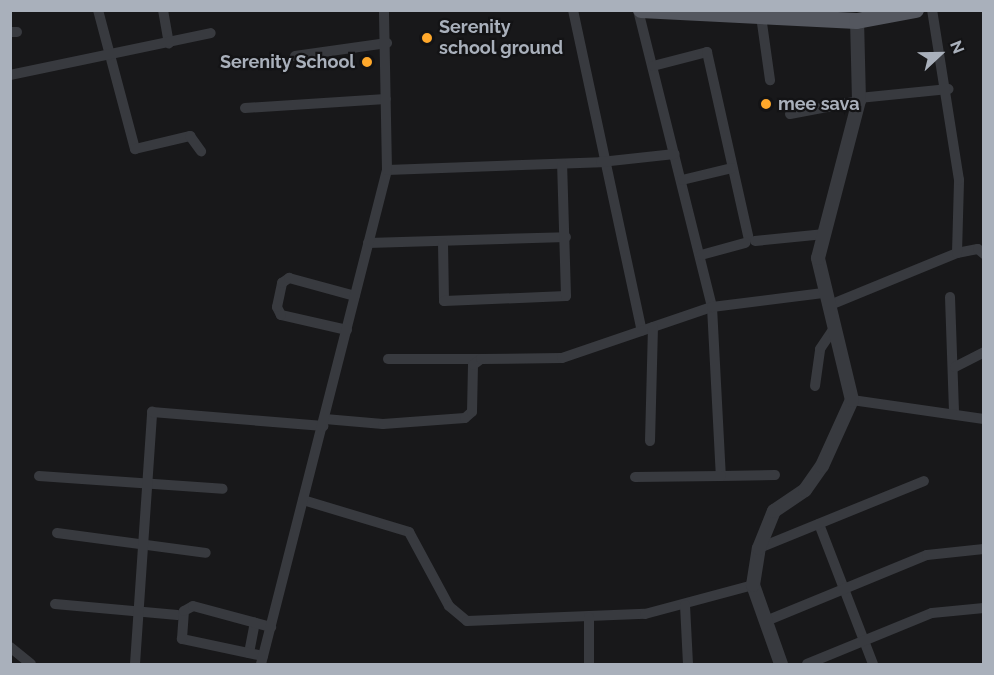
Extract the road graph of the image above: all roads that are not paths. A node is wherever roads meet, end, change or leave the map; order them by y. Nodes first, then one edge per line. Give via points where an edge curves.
1 (98, 10) edge
2 (163, 10) edge
3 (384, 10) edge
4 (573, 10) edge
5 (639, 10) edge
6 (916, 10) edge
7 (932, 10) edge
8 (854, 14) edge
9 (761, 16) junction
10 (211, 33) dead end
11 (169, 43) junction
12 (387, 43) junction
13 (107, 56) junction
14 (295, 56) dead end
15 (653, 66) junction
16 (10, 75) edge
17 (771, 80) dead end
18 (949, 89) junction
19 (386, 99) junction
20 (859, 100) junction
21 (245, 108) dead end
22 (790, 114) dead end
23 (201, 151) dead end
24 (675, 154) junction
25 (601, 162) junction
26 (562, 164) junction
27 (732, 168) junction
28 (387, 170) junction
29 (682, 180) junction
30 (825, 234) junction
31 (567, 237) junction
32 (749, 240) junction
33 (368, 243) junction
34 (443, 243) junction
35 (957, 253) junction
36 (984, 254) edge
37 (701, 255) junction
38 (355, 296) junction
39 (950, 297) dead end
40 (827, 299) junction
41 (712, 307) junction
42 (653, 327) junction
43 (835, 327) junction
44 (347, 330) junction
45 (642, 331) junction
46 (984, 352) edge
47 (388, 359) dead end
48 (481, 359) junction
49 (955, 367) junction
50 (815, 386) dead end
51 (852, 400) junction
52 (954, 413) junction
53 (984, 419) edge
54 (324, 422) junction
55 (651, 441) dead end
56 (774, 475) dead end
57 (39, 476) dead end
58 (721, 476) junction
59 (635, 477) dead end
60 (924, 481) dead end
61 (146, 482) junction
62 (223, 489) dead end
63 (303, 500) junction
64 (819, 524) junction
65 (57, 533) dead end
66 (143, 548) junction
67 (759, 548) junction
68 (984, 549) edge
69 (206, 553) dead end
70 (753, 585) junction
71 (844, 590) junction
72 (55, 604) dead end
73 (685, 604) junction
74 (984, 608) edge
75 (140, 611) junction
76 (178, 615) dead end
77 (589, 617) junction
78 (765, 621) junction
79 (255, 623) junction
80 (271, 627) junction
81 (252, 638) junction
82 (863, 639) junction
83 (267, 641) junction
84 (10, 647) edge
85 (249, 653) junction
86 (262, 660) edge
87 (31, 664) edge
88 (135, 664) edge
89 (590, 664) edge
90 (688, 664) edge
91 (781, 664) edge
92 (807, 664) edge
93 (873, 664) edge

1 - 13 street
2 - 11 street
3 - 12 street
4 - 25 street
5 - 9 main road
5 - 15 street
6 - 8 main road
7 - 18 street
8 - 9 main road
8 - 20 street
9 - 17 street
10 - 11 street
11 - 13 street
12 - 14 street
12 - 19 street
13 - 16 street
13 - 23 street via 135,149 190,136
15 - 24 street
15 - 27 street via 707,52
18 - 20 street
18 - 35 street via 959,180
19 - 21 street
19 - 28 street
20 - 22 street
20 - 30 street
24 - 25 street
24 - 29 street
25 - 26 street
25 - 45 street
26 - 28 street
26 - 31 street
27 - 29 street
27 - 32 street
28 - 33 street
29 - 37 street
30 - 32 street
30 - 40 street via 818,258
31 - 34 street
31 - 34 street via 566,296 444,301
32 - 37 street
33 - 34 street
33 - 38 street
35 - 36 street via 978,249
35 - 40 street
37 - 41 street
38 - 44 street
38 - 44 street via 289,278 282,283 277,312
39 - 49 street
40 - 41 street
40 - 43 street
41 - 42 street
41 - 58 street
42 - 45 street
42 - 55 street
43 - 50 street via 820,350
43 - 51 street
44 - 54 street
45 - 48 street via 562,358
46 - 49 street
47 - 48 street
48 - 54 street via 473,365 471,412 465,418 383,424
49 - 52 street
51 - 52 street
51 - 67 street via 822,466 805,490 774,511
52 - 53 street
54 - 61 street via 152,412
54 - 63 street
56 - 58 street
57 - 61 street
58 - 59 street
60 - 64 street
61 - 62 street
61 - 66 street
63 - 77 street via 409,532 449,606 467,621
63 - 80 street
64 - 67 street
64 - 71 street
65 - 66 street
66 - 69 street
66 - 75 street
67 - 70 street
68 - 71 street via 927,555
70 - 73 street
70 - 78 street
71 - 78 street
71 - 82 street
72 - 75 street
73 - 77 street via 645,614
73 - 90 street
74 - 82 street via 932,613
75 - 76 street
75 - 88 street
77 - 89 street
78 - 91 street
79 - 80 street
79 - 81 street
79 - 85 street via 188,605 178,634 182,639
80 - 83 street
81 - 83 street
81 - 85 street
82 - 92 street
82 - 93 street
83 - 86 street
84 - 87 street
85 - 86 street

